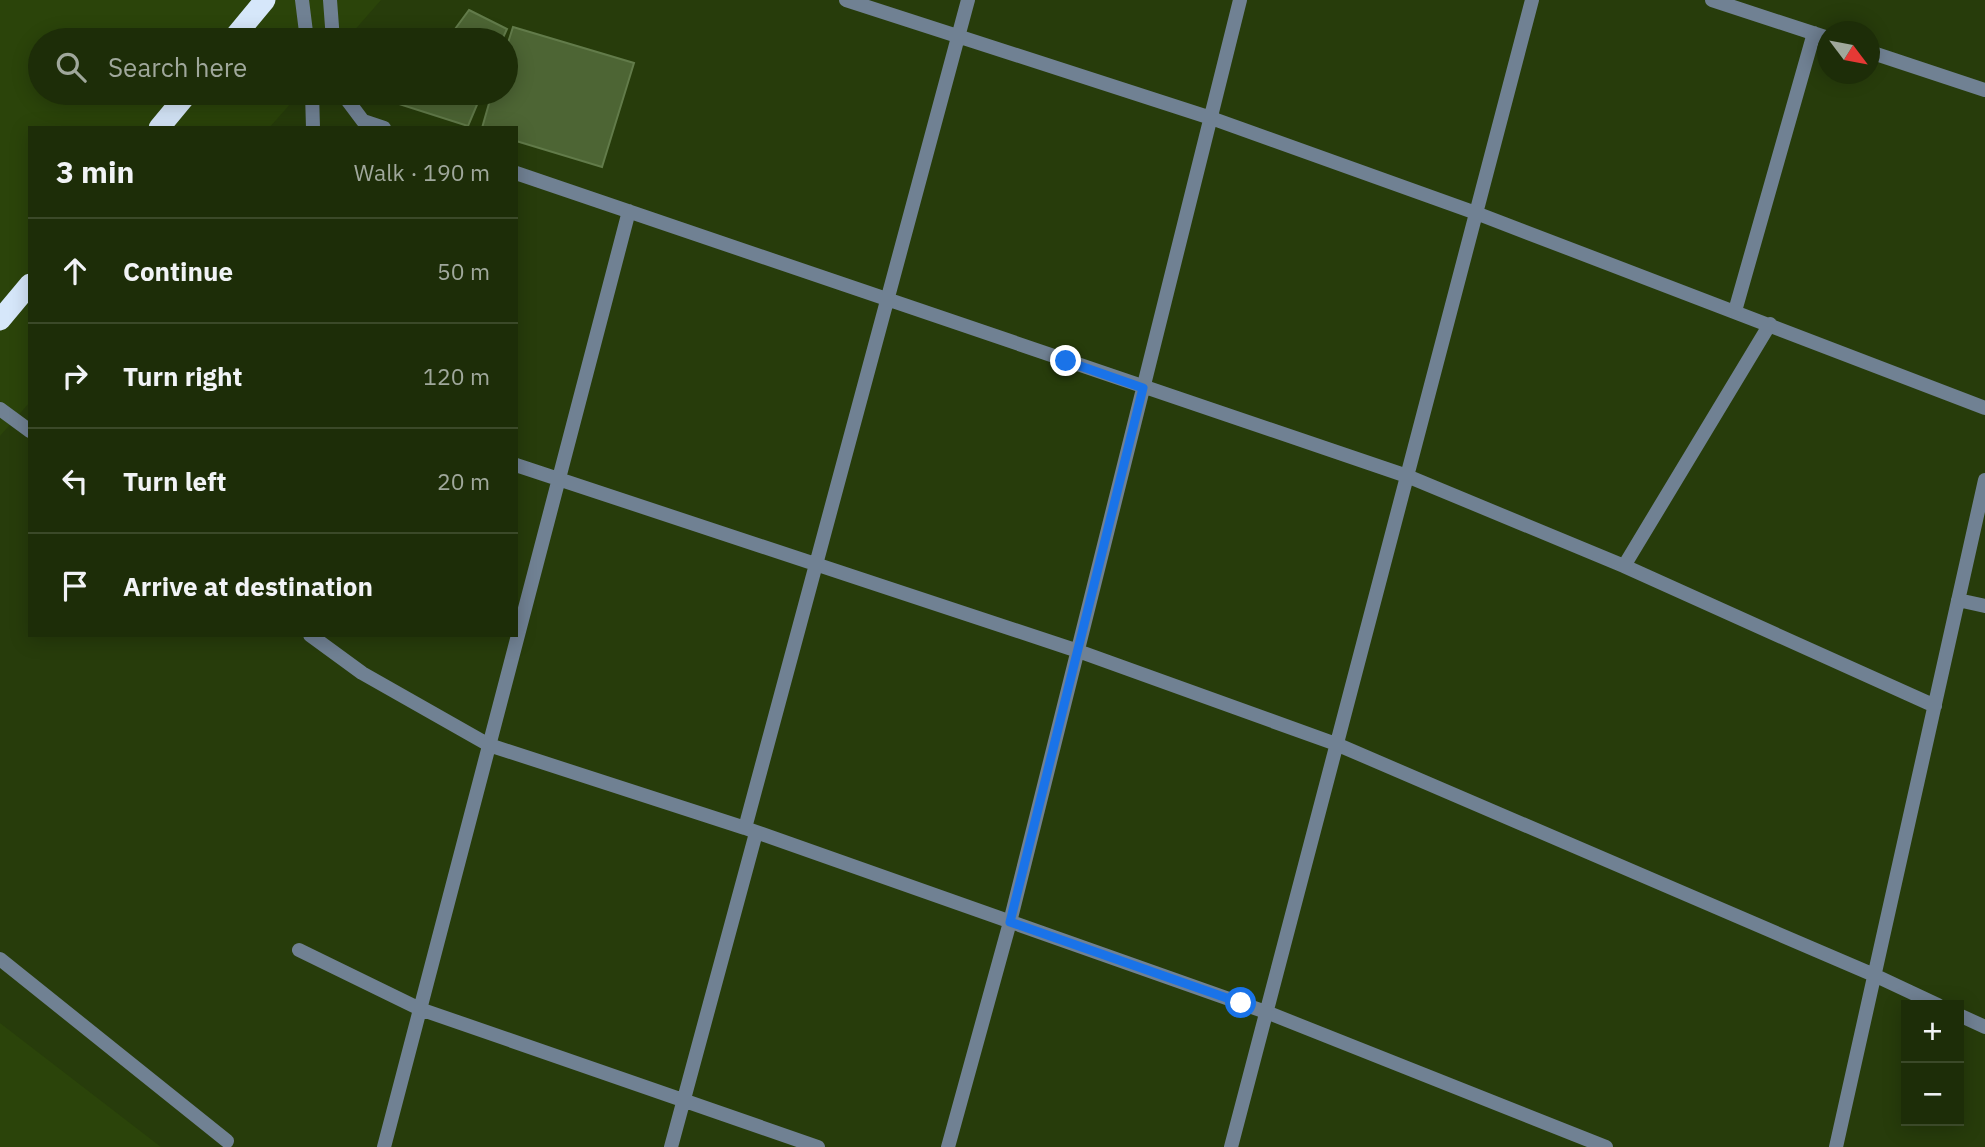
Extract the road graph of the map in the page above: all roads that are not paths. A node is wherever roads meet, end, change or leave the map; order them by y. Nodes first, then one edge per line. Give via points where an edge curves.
1 (265, 0) edge
2 (302, 0) edge
3 (330, 0) edge
4 (846, 0) edge
5 (968, 0) edge
6 (1240, 0) edge
7 (1532, 0) edge
8 (1712, 0) edge
9 (242, 28) edge
10 (306, 28) edge
11 (332, 28) edge
12 (1817, 34) edge
13 (958, 36) junction
14 (1817, 48) edge
15 (1880, 55) edge
16 (1985, 90) edge
17 (178, 105) edge
18 (313, 105) edge
19 (351, 105) edge
20 (1211, 118) junction
21 (161, 126) edge
22 (313, 126) edge
23 (378, 126) edge
24 (518, 174) edge
25 (629, 211) junction
26 (1476, 213) junction
27 (28, 289) edge
28 (887, 300) junction
29 (1735, 312) junction
30 (0, 320) edge
31 (1770, 324) junction
32 (1143, 388) junction
33 (1985, 408) edge
34 (0, 409) edge
35 (28, 430) edge
36 (518, 466) edge
37 (1407, 476) junction
38 (558, 480) junction
39 (1985, 480) edge
40 (816, 566) junction
41 (1624, 566) junction
42 (1958, 600) junction
43 (1985, 606) edge
44 (518, 634) edge
45 (313, 637) edge
46 (517, 637) edge
47 (1078, 650) junction
48 (1935, 706) junction
49 (1336, 744) junction
50 (489, 745) junction
51 (750, 831) junction
52 (1010, 922) junction
53 (299, 950) dead end
54 (0, 959) edge
55 (1874, 975) junction
56 (1927, 1000) edge
57 (420, 1009) junction
58 (1266, 1012) junction
59 (1964, 1017) edge
60 (1985, 1027) edge
61 (683, 1100) junction
62 (227, 1141) dead end
63 (384, 1147) edge
64 (671, 1147) edge
65 (818, 1147) edge
66 (948, 1147) edge
67 (1231, 1147) edge
68 (1606, 1147) edge
69 (1836, 1147) edge

1 - 9 highway
2 - 10 street
3 - 11 street
4 - 13 street
5 - 13 street
6 - 20 street
7 - 26 street
8 - 12 street
13 - 20 street
13 - 28 street
14 - 29 street
15 - 16 street
17 - 21 highway
18 - 22 street
19 - 23 street via 363,121
20 - 26 street
20 - 32 street
24 - 25 street
25 - 28 street
25 - 38 street
26 - 29 street
26 - 37 street
27 - 30 highway
28 - 32 street
28 - 40 street
29 - 31 street
31 - 33 street
31 - 41 street
32 - 37 street
32 - 47 street
34 - 35 street
36 - 38 street
37 - 41 street
37 - 49 street
38 - 40 street
38 - 44 street
39 - 42 street
40 - 47 street
40 - 51 street
41 - 48 street
42 - 43 street
42 - 48 street
45 - 50 street via 362,673
46 - 50 street
47 - 49 street
47 - 52 street
48 - 55 street
49 - 55 street
49 - 58 street
50 - 51 street
50 - 57 street
51 - 52 street
51 - 61 street
52 - 58 street
52 - 66 street
53 - 57 street
54 - 62 street
55 - 56 street
55 - 69 street
57 - 61 street
57 - 63 street
58 - 67 street
58 - 68 street
59 - 60 street
61 - 64 street
61 - 65 street

